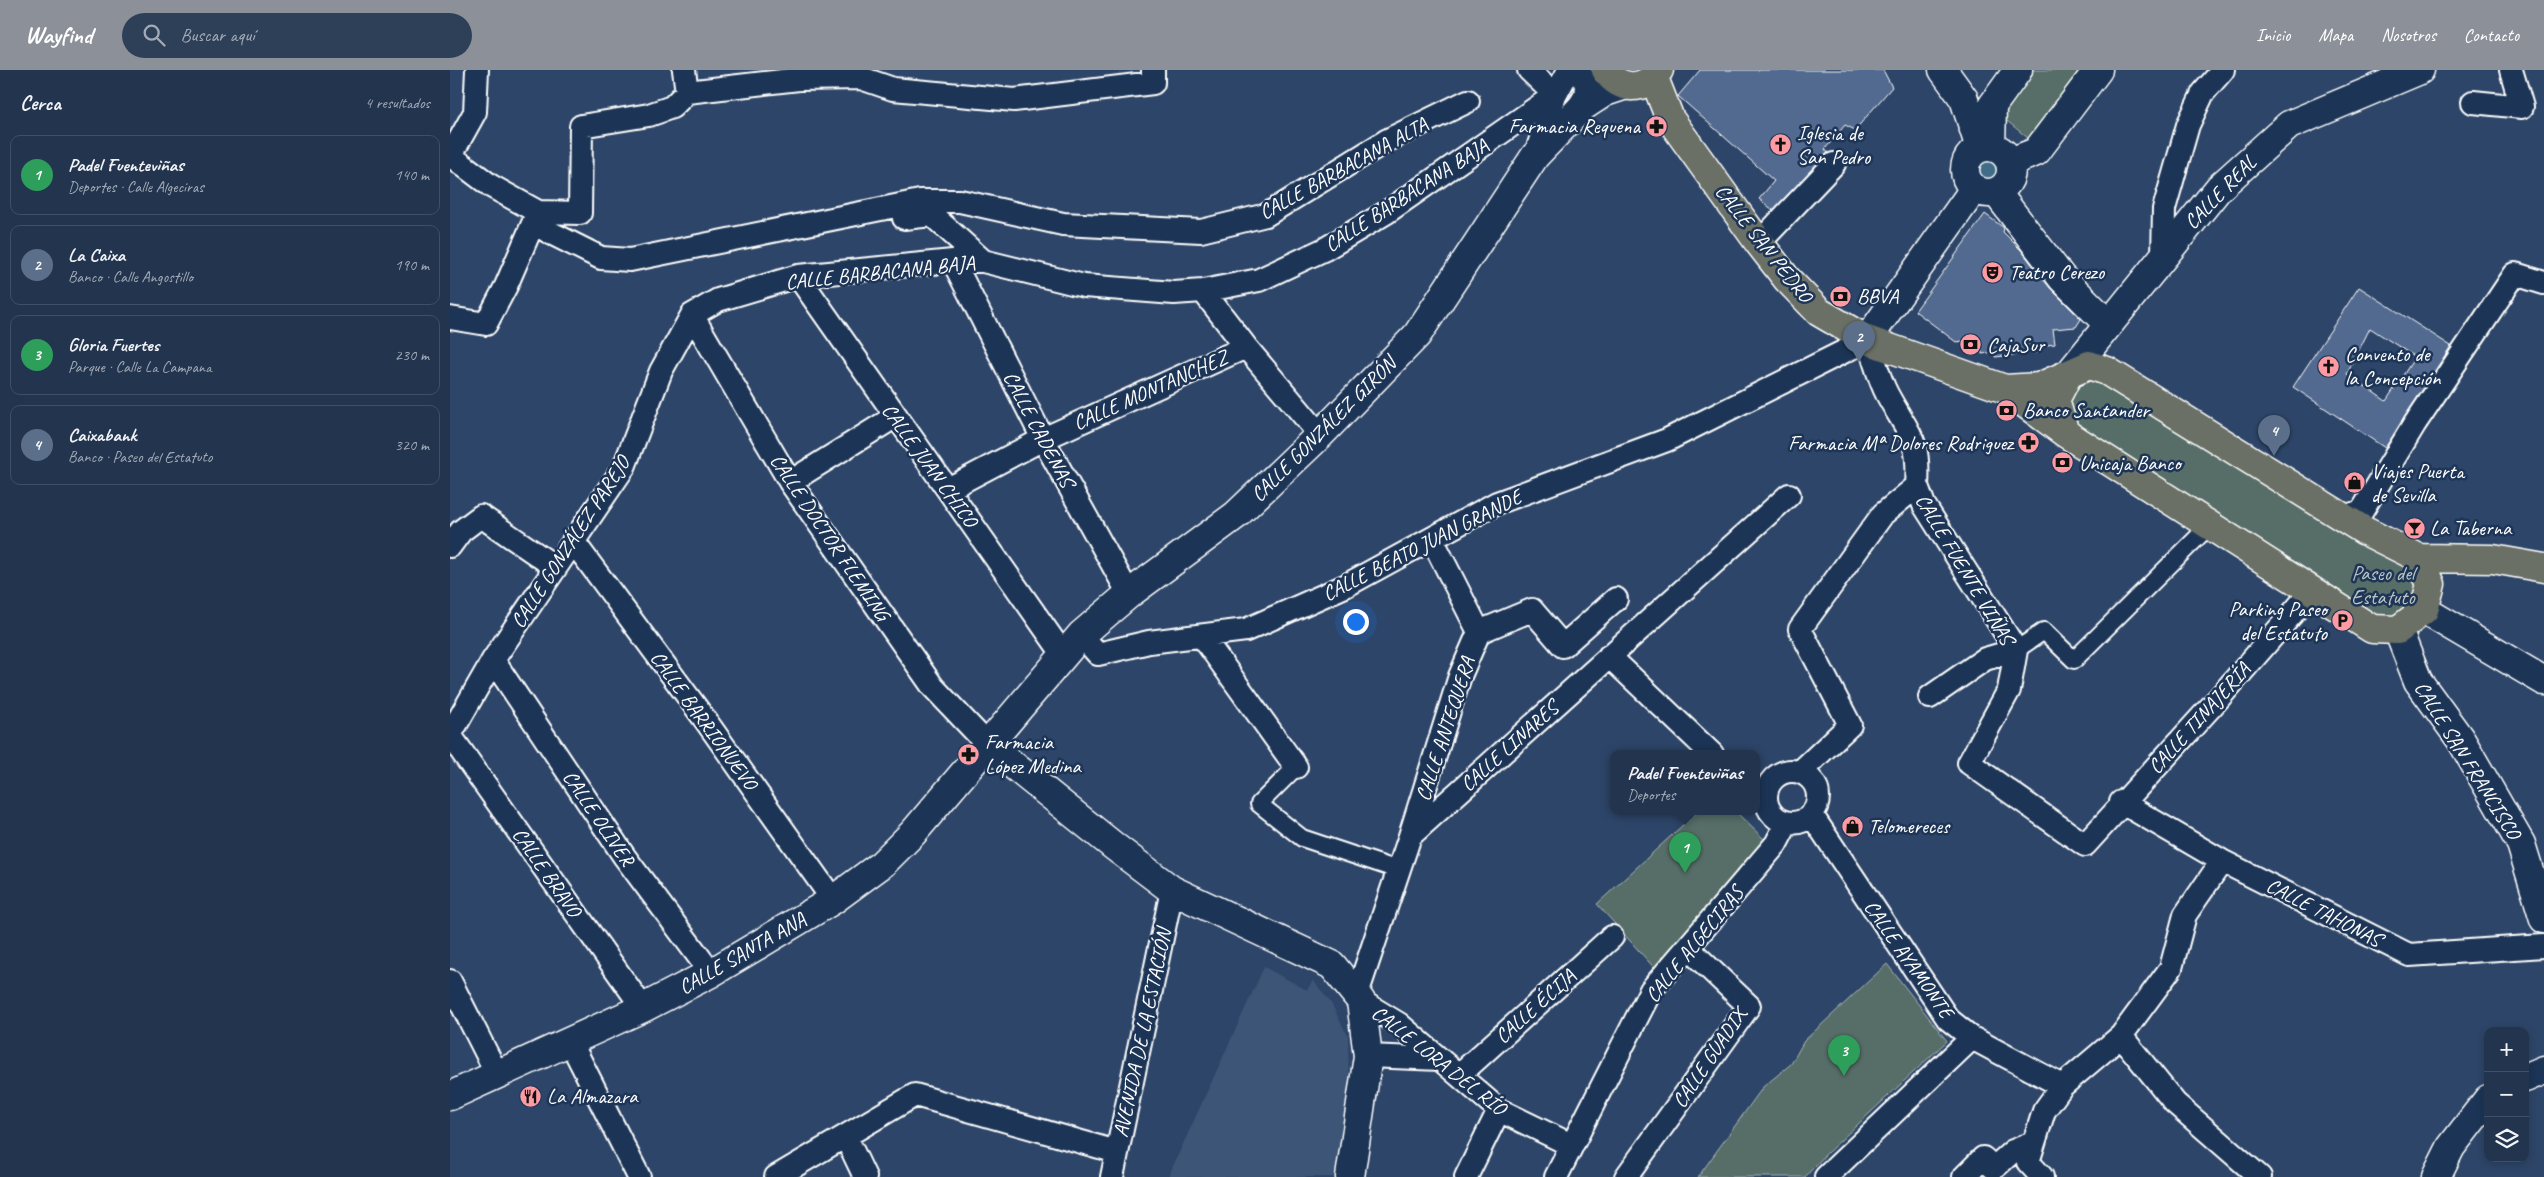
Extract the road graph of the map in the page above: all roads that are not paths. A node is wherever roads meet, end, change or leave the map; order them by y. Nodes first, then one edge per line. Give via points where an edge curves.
1 (477, 70) edge
2 (1153, 70) edge
3 (1529, 70) edge
4 (1569, 70) edge
5 (1576, 70) edge
6 (1943, 70) edge
7 (2018, 70) edge
8 (2098, 70) edge
9 (2223, 70) edge
10 (2420, 70) edge
11 (2511, 70) edge
12 (1657, 74) edge
13 (1614, 78) edge
14 (1092, 80) edge
15 (686, 81) edge
16 (1556, 95) junction
17 (1468, 101) dead end
18 (2474, 102) dead end
19 (1568, 122) junction
20 (1994, 152) junction
21 (1535, 156) junction
22 (450, 157) edge
23 (1834, 164) dead end
24 (1985, 191) junction
25 (538, 212) junction
26 (743, 237) junction
27 (1759, 243) junction
28 (2163, 256) junction
29 (952, 261) junction
30 (983, 261) junction
31 (798, 276) junction
32 (2544, 284) edge
33 (1203, 291) junction
34 (692, 315) junction
35 (450, 318) edge
36 (2107, 324) junction
37 (1867, 340) junction
38 (1246, 347) junction
39 (2068, 375) junction
40 (2005, 390) junction
41 (896, 416) junction
42 (2065, 433) junction
43 (1320, 435) junction
44 (1042, 439) junction
45 (790, 482) junction
46 (1917, 486) junction
47 (948, 489) junction
48 (1789, 494) dead end
49 (2350, 515) junction
50 (2210, 525) junction
51 (454, 534) edge
52 (1432, 538) junction
53 (574, 541) junction
54 (2419, 558) junction
55 (2493, 560) junction
56 (555, 567) junction
57 (2544, 568) edge
58 (2431, 584) junction
59 (2312, 591) junction
60 (1129, 594) junction
61 (1616, 599) dead end
62 (2424, 610) junction
63 (2398, 630) junction
64 (1479, 632) junction
65 (1081, 635) junction
66 (1202, 636) junction
67 (2016, 650) junction
68 (1063, 654) junction
69 (1609, 656) junction
70 (493, 660) junction
71 (2544, 681) edge
72 (1930, 697) dead end
73 (450, 735) edge
74 (988, 745) junction
75 (1708, 750) edge
76 (1296, 767) joint
77 (1800, 772) junction
78 (1761, 794) edge
79 (2121, 802) junction
80 (1812, 814) junction
81 (1787, 823) junction
82 (1410, 836) junction
83 (2222, 861) junction
84 (1398, 870) junction
85 (1172, 890) junction
86 (833, 900) junction
87 (2544, 919) edge
88 (1612, 937) dead end
89 (2544, 946) edge
90 (1688, 948) junction
91 (711, 973) junction
92 (450, 981) edge
93 (1359, 997) junction
94 (643, 1008) junction
95 (2121, 1036) junction
96 (1972, 1038) junction
97 (570, 1041) junction
98 (1368, 1056) junction
99 (1440, 1060) junction
100 (2544, 1070) edge
101 (497, 1074) junction
102 (1459, 1075) junction
103 (2529, 1076) edge
104 (2062, 1086) junction
105 (450, 1096) edge
106 (2484, 1104) edge
107 (1499, 1110) junction
108 (846, 1137) junction
109 (2033, 1143) junction
110 (1571, 1145) junction
111 (1117, 1152) junction
112 (639, 1177) edge
113 (776, 1177) edge
114 (865, 1177) edge
115 (1112, 1177) edge
116 (1350, 1177) edge
117 (1466, 1177) edge
118 (1556, 1177) edge
119 (1626, 1177) edge
120 (1826, 1177) edge
121 (1964, 1177) edge
122 (2042, 1177) edge
123 (2260, 1177) edge
124 (2436, 1177) edge

1 - 22 street via 475,112
2 - 14 street via 1154,84
3 - 16 street
4 - 16 street
5 - 19 street via 1588,90
6 - 20 street via 1964,99
7 - 20 street via 1992,106
8 - 20 street via 2036,152
9 - 28 street via 2202,93 2188,125 2164,209
10 - 28 street, CALLE REAL via 2289,125 2218,188
11 - 18 street via 2522,107
12 - 13 main road via 1640,86
12 - 27 main road, CALLE SAN PEDRO via 1670,118
13 - 19 street, CALLE GONZÁLEZ GIRÓN via 1605,92 1582,107
14 - 15 street via 1014,100 893,89 861,78
15 - 25 street via 672,107 649,115 581,126 580,213
16 - 21 street
16 - 33 street, CALLE BARBACANA BAJA via 1387,212 1325,249 1259,280
17 - 26 street, CALLE BARBACANA ALTA via 1386,141 1266,215 1201,232 1063,224 960,201 920,201
19 - 21 street, CALLE GONZÁLEZ GIRÓN
20 - 24 street via 2012,169 2008,183
20 - 24 street via 1974,152 1966,164 1966,178
21 - 43 street, CALLE GONZÁLEZ GIRÓN via 1417,335
22 - 25 street, CALLE BARBACANA ALTA via 491,186
23 - 27 street
24 - 36 street
24 - 37 street
25 - 26 street, CALLE BARBACANA ALTA via 548,231 601,258 630,260
25 - 35 street via 486,324
26 - 30 street, CALLE BARBACANA ALTA via 787,238 866,222 932,215
27 - 37 main road, CALLE SAN PEDRO via 1787,279 1820,312
28 - 36 street, CALLE REAL
29 - 30 street, CALLE BARBACANA BAJA
29 - 31 street, CALLE BARBACANA BAJA
29 - 44 street, CALLE CADENAS
30 - 33 street, CALLE BARBACANA BAJA via 1084,286 1174,293
31 - 34 street, CALLE BARBACANA BAJA via 718,300
31 - 41 street, CALLE JUAN CHICO
32 - 49 street via 2515,274 2414,425 2362,511
33 - 38 street
34 - 45 street, CALLE DOCTOR FLEMING
34 - 53 street, CALLE GONZÁLEZ PAREJO via 661,371 624,467
36 - 39 street, CALLE REAL
37 - 40 main road, CALLE SAN PEDRO
37 - 46 street via 1886,392 1914,439 1918,458
37 - 52 street, CALLE BEATO JUAN GRANDE via 1667,440 1497,503
38 - 43 street
38 - 44 street, CALLE MONTANCHEZ
39 - 40 main road via 2039,387
39 - 42 main road via 2055,400
39 - 49 main road via 2089,364 2107,370
40 - 42 main road
41 - 45 street
41 - 47 street, CALLE JUAN CHICO
42 - 50 main road
43 - 60 street, CALLE GONZÁLEZ GIRÓN via 1236,515
44 - 47 street, CALLE MONTANCHEZ
44 - 60 street, CALLE CADENAS
45 - 74 street, CALLE DOCTOR FLEMING via 933,687
46 - 67 street, CALLE FUENTE VIÑAS via 1924,505
46 - 77 street, CALLE FUENTE VIÑAS via 1883,514 1800,629 1850,725
47 - 68 street, CALLE JUAN CHICO
48 - 69 street, CALLE LINARES
49 - 54 main road via 2365,531
50 - 59 main road
50 - 67 street via 2074,660 2044,631
51 - 56 street via 481,516
52 - 64 street
52 - 66 street, CALLE BEATO JUAN GRANDE via 1345,586 1246,630
53 - 56 street, CALLE GONZÁLEZ PAREJO
53 - 86 street, CALLE BARRIONUEVO
54 - 55 main road
54 - 58 main road
55 - 57 main road
55 - 58 main road via 2448,572
56 - 70 street, CALLE GONZÁLEZ PAREJO
58 - 62 main road
59 - 63 main road via 2372,629
59 - 79 street, CALLE TINAJERÍA via 2219,698
60 - 65 street, CALLE GONZÁLEZ GIRÓN
61 - 64 street, CALLE ANTEQUERA via 1563,646 1532,610
62 - 63 main road
62 - 71 street
63 - 87 street, CALLE SAN FRANCISCO via 2418,681 2461,740 2521,844
64 - 82 street, CALLE ANTEQUERA via 1460,676
65 - 66 street, CALLE BEATO JUAN GRANDE via 1098,654 1149,642
65 - 68 street, CALLE GONZÁLEZ GIRÓN
66 - 76 street
67 - 72 street, CALLE FUENTE VIÑAS via 1985,659
67 - 79 street, CALLE TINAJERÍA via 2009,690 1969,763 2085,845
68 - 74 street, CALLE GONZÁLEZ GIRÓN
69 - 75 street
69 - 82 street, CALLE LINARES
70 - 73 street, CALLE GONZÁLEZ PAREJO
70 - 91 street, CALLE OLIVER via 624,856
73 - 94 street, CALLE BRAVO
74 - 85 street
74 - 86 street, CALLE SANTA ANA via 913,833 882,864
76 - 84 street via 1259,804 1302,838
77 - 78 street via 1777,775
77 - 80 street via 1813,782 1817,790
78 - 81 street via 1769,810
79 - 83 street, CALLE TAHONAS
80 - 81 street via 1805,820
80 - 96 street, CALLE AYAMONTE via 1948,1020
81 - 90 street, CALLE ALGECIRAS via 1776,844
82 - 84 street, CALLE ANTEQUERA
83 - 89 street, CALLE TAHONAS via 2409,955
83 - 95 street via 2185,915 2171,968
84 - 93 street, CALLE ANTEQUERA
85 - 93 street via 1332,965
85 - 111 street, AVENIDA DE LA ESTACIÓN
86 - 91 street, CALLE SANTA ANA
88 - 102 street, CALLE ÉCIJA
90 - 110 street, CALLE ALGECIRAS via 1651,990
90 - 119 street, CALLE GUADIX via 1749,1006
91 - 94 street, CALLE SANTA ANA
92 - 101 street
93 - 98 street
93 - 99 street, CALLE LORA DEL RÍO via 1399,1024
94 - 97 street, CALLE SANTA ANA
95 - 104 street
95 - 123 street via 2175,1103
96 - 104 street, CALLE AYAMONTE
96 - 120 street
97 - 101 street, CALLE SANTA ANA
97 - 112 street
98 - 99 street
98 - 116 street
99 - 102 street, CALLE LORA DEL RÍO
100 - 103 street
101 - 105 street, CALLE SANTA ANA
102 - 107 street, CALLE LORA DEL RÍO
104 - 109 street via 2044,1112
106 - 124 street via 2451,1147
107 - 110 street, CALLE LORA DEL RÍO
107 - 117 street
108 - 111 street via 915,1095
108 - 113 street
108 - 114 street
109 - 121 street via 2012,1151 1994,1168 1983,1158
109 - 122 street via 2028,1162
110 - 118 street, CALLE ALGECIRAS
111 - 115 street, AVENIDA DE LA ESTACIÓN

